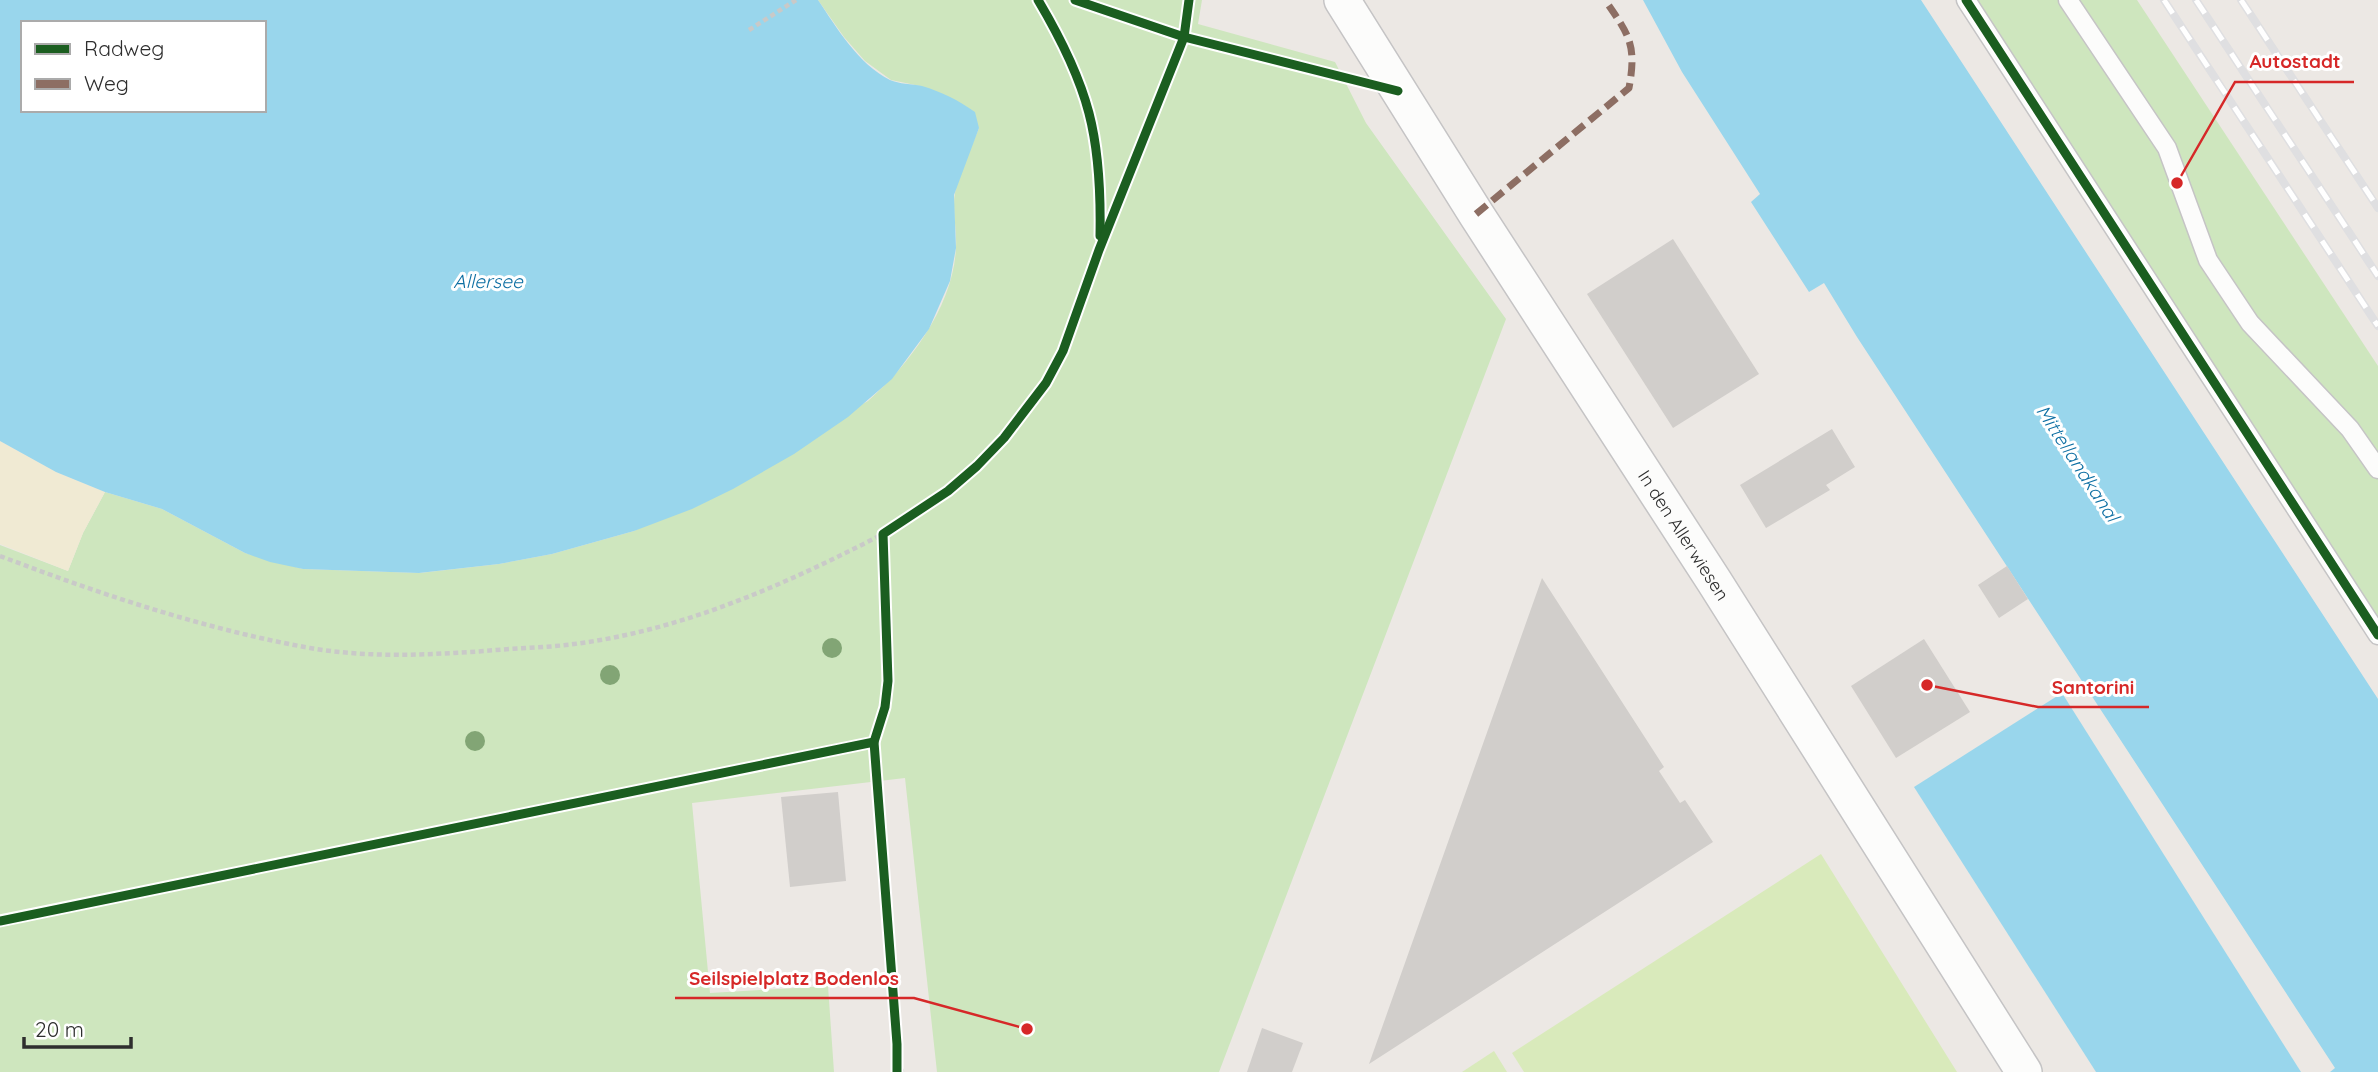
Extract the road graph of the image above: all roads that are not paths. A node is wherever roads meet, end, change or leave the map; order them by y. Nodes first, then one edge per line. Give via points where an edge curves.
1 (1342, 0) edge
2 (1966, 0) edge
3 (2068, 0) edge
4 (2378, 469) edge
5 (2378, 635) edge
6 (2024, 1072) edge

1 - 6 street, In den Allerwiesen
2 - 5 lane
3 - 4 lane via 2167,148 2208,260 2250,323 2350,429

